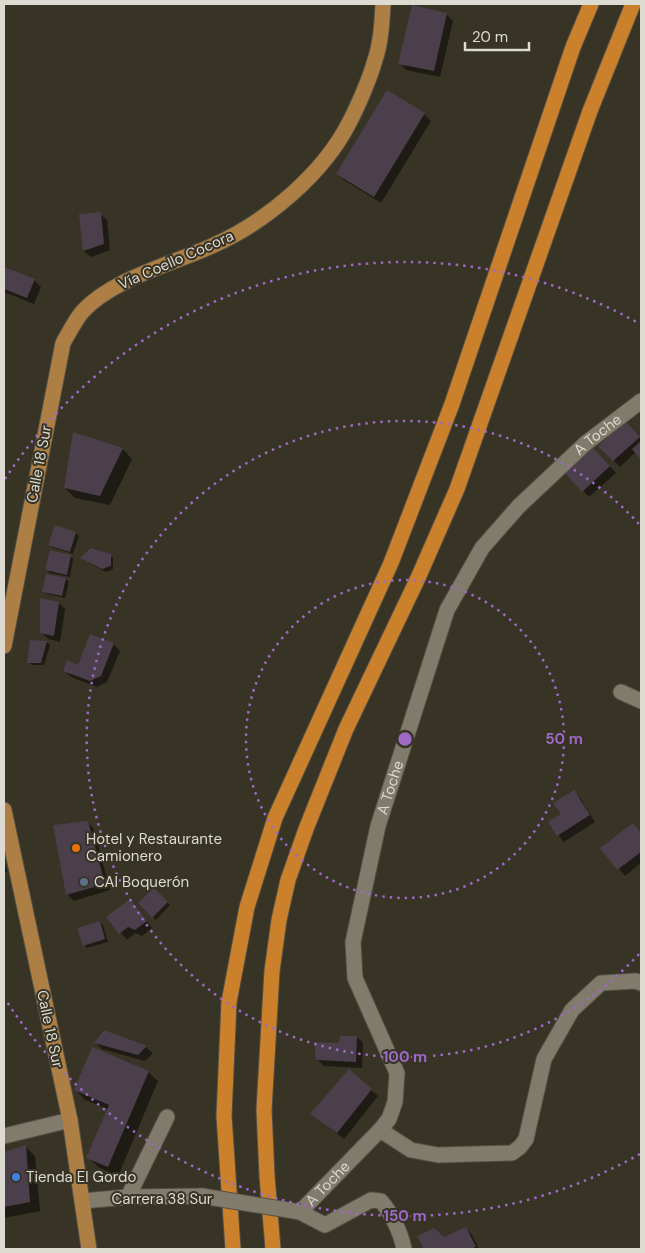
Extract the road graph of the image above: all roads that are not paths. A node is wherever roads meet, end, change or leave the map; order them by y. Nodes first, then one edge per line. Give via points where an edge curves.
1 (384, 4) edge
2 (591, 4) edge
3 (633, 4) edge
4 (102, 294) joint
5 (641, 401) edge
6 (4, 646) edge
7 (621, 692) dead end
8 (641, 701) edge
9 (4, 810) edge
10 (641, 983) edge
11 (167, 1117) dead end
12 (70, 1120) junction
13 (380, 1130) junction
14 (4, 1136) edge
15 (128, 1197) junction
16 (82, 1200) junction
17 (300, 1212) junction
18 (89, 1249) edge
19 (233, 1249) edge
20 (273, 1249) edge
21 (404, 1249) edge

1 - 4 main road, Vía Coello Cocora via 375,60 349,123 306,180 257,221 224,240
2 - 19 highway via 573,47 445,422 391,563 274,818 247,907 229,1002 224,1116
3 - 20 highway via 590,111 457,489 346,729 288,880 272,971 264,1110
4 - 6 main road, Calle 18 Sur via 82,312 63,343
5 - 13 street, A Toche via 586,443 519,506 482,548 447,610 378,826 353,942 355,978 397,1073 395,1102 389,1119
7 - 8 street
9 - 12 main road, Calle 18 Sur
10 - 13 street via 601,983 572,1010 544,1059 526,1139 512,1153 438,1155 411,1150
11 - 15 street
12 - 14 street
12 - 16 main road, Calle 18 Sur
13 - 17 street, A Toche
15 - 16 street, Carrera 38 Sur
15 - 17 street, Carrera 38 Sur, bridge via 202,1196
16 - 18 main road, Calle 18 Sur
17 - 21 street, Carrera 38 Sur via 326,1225 372,1200 381,1201 388,1208

